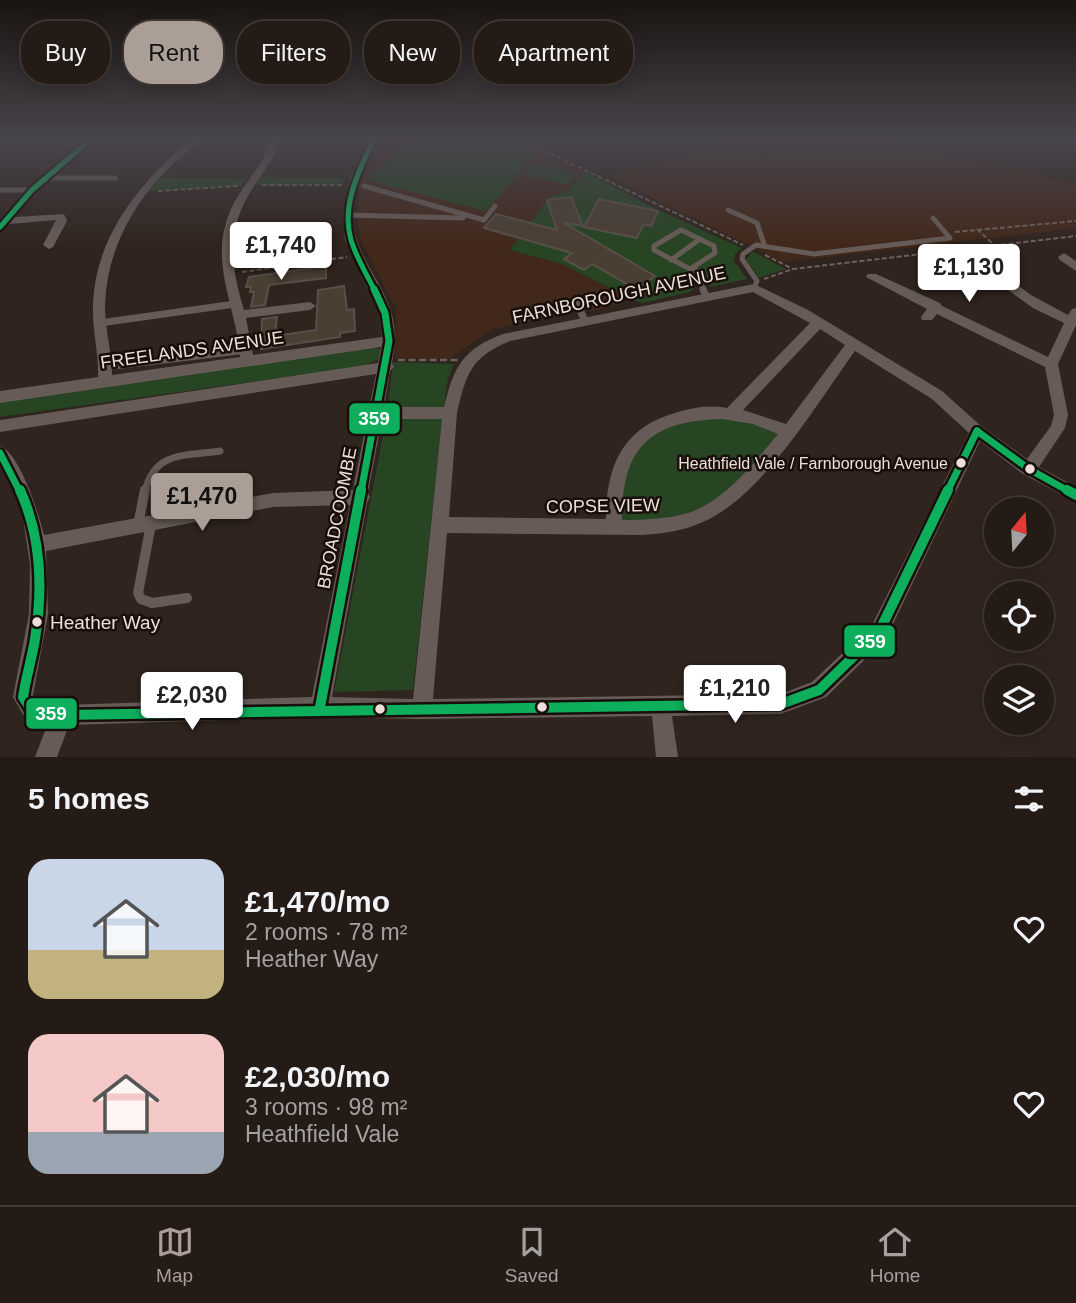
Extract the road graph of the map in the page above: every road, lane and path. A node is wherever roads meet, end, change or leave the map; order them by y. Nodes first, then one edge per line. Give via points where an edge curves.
1 (48, 174) edge
2 (158, 174) edge
3 (256, 174) edge
4 (357, 174) edge
5 (594, 174) edge
6 (43, 178) junction
7 (115, 178) dead end
8 (343, 185) dead end
9 (248, 186) junction
10 (365, 186) dead end
11 (0, 190) edge
12 (32, 190) junction
13 (140, 192) junction
14 (495, 206) dead end
15 (728, 210) dead end
16 (348, 215) junction
17 (933, 218) dead end
18 (484, 220) junction
19 (1076, 221) edge
20 (2, 224) edge
21 (977, 229) junction
22 (948, 233) junction
23 (1076, 236) edge
24 (700, 239) junction
25 (764, 244) junction
26 (49, 245) dead end
27 (994, 246) junction
28 (750, 248) junction
29 (356, 255) junction
30 (1064, 257) dead end
31 (671, 260) junction
32 (988, 267) dead end
33 (1076, 267) edge
34 (695, 268) junction
35 (793, 270) junction
36 (228, 274) junction
37 (872, 277) dead end
38 (1002, 280) junction
39 (964, 281) dead end
40 (756, 285) junction
41 (706, 296) junction
42 (577, 303) dead end
43 (310, 306) dead end
44 (936, 306) junction
45 (237, 310) junction
46 (926, 317) dead end
47 (1073, 317) edge
48 (584, 321) junction
49 (818, 322) junction
50 (100, 323) junction
51 (389, 341) junction
52 (854, 343) junction
53 (247, 356) junction
54 (467, 360) junction
55 (387, 364) junction
56 (1051, 364) junction
57 (106, 366) junction
58 (105, 382) junction
59 (0, 397) edge
60 (732, 412) junction
61 (450, 413) junction
62 (377, 414) junction
63 (0, 426) edge
64 (787, 431) junction
65 (977, 431) junction
66 (220, 451) dead end
67 (0, 453) edge
68 (1029, 469) junction
69 (1076, 495) edge
70 (362, 496) junction
71 (144, 524) junction
72 (441, 525) junction
73 (614, 527) junction
74 (39, 544) junction
75 (187, 598) dead end
76 (661, 706) junction
77 (320, 707) junction
78 (422, 709) junction
79 (62, 715) junction
80 (46, 757) edge
81 (667, 757) edge

1 - 6 street
2 - 13 street
3 - 9 street
4 - 16 street, BROADCOOMBE
5 - 28 path
6 - 7 lane
6 - 12 street
8 - 9 path
9 - 13 path
9 - 36 street via 231,222
10 - 18 lane
11 - 12 lane
12 - 20 street
13 - 50 street via 122,218 106,256
14 - 18 lane
15 - 25 lane via 757,223
16 - 18 lane
16 - 29 street, BROADCOOMBE
17 - 22 lane
19 - 21 path
20 - 26 street via 60,216 62,221
21 - 22 path
21 - 27 path
22 - 25 lane via 947,240 814,254
23 - 27 path
24 - 31 lane
24 - 31 lane via 681,230 654,246
24 - 34 lane via 713,246 715,253
25 - 28 lane
27 - 35 path
28 - 35 path
28 - 40 lane via 741,259
29 - 36 path
29 - 51 street, BROADCOOMBE via 385,313
30 - 33 street
31 - 34 lane
32 - 38 street
34 - 41 lane
35 - 40 path
36 - 45 street
37 - 44 street
38 - 39 street via 988,286
38 - 47 street via 1053,315
40 - 41 street, FARNBOROUGH AVENUE
40 - 49 street
41 - 48 street, FARNBOROUGH AVENUE
42 - 48 lane
43 - 45 street
44 - 46 street
44 - 56 street
45 - 50 lane
45 - 53 street
47 - 56 street
48 - 54 street, FARNBOROUGH AVENUE via 508,337 483,346
49 - 52 street
49 - 60 street
50 - 57 street
51 - 53 street, FREELANDS AVENUE
51 - 55 street, BROADCOOMBE
52 - 64 street, COPSE VIEW
52 - 65 street via 937,395
53 - 57 lane
53 - 58 street, FREELANDS AVENUE
54 - 55 path
54 - 61 street via 458,375
55 - 62 street, BROADCOOMBE
55 - 63 street
56 - 68 street via 1062,415
57 - 58 street
58 - 59 street, FREELANDS AVENUE
60 - 64 street
60 - 73 street via 711,410 669,419 638,439 624,456 615,479 611,501
61 - 62 street
61 - 72 street
62 - 70 street, BROADCOOMBE
64 - 73 street, COPSE VIEW via 755,471 700,516 670,524
65 - 68 street
65 - 76 street via 878,632 819,690 781,704
66 - 71 lane via 162,461 153,467
67 - 74 street via 23,489
68 - 69 street
70 - 71 street via 273,500
70 - 77 street, BROADCOOMBE
71 - 74 street
71 - 75 lane via 141,599 152,603
72 - 73 street, COPSE VIEW
72 - 78 street
74 - 79 street via 35,639 23,697 32,711
76 - 78 street
76 - 81 street
77 - 78 street
77 - 79 street
79 - 80 street

